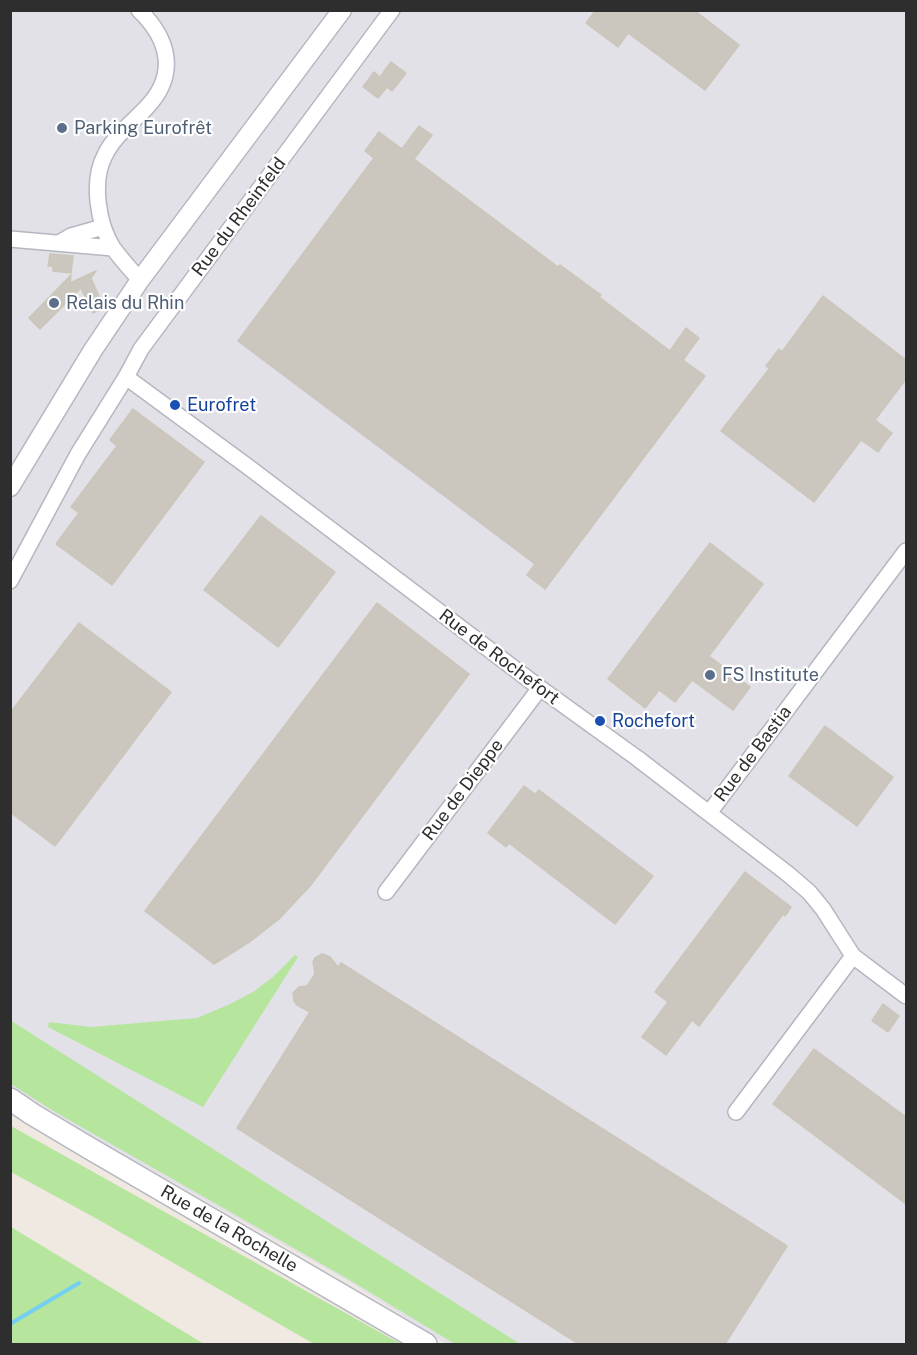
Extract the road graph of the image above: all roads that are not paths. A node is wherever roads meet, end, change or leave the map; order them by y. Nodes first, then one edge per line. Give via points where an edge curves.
1 (139, 10) edge
2 (342, 10) edge
3 (392, 10) edge
4 (104, 227) junction
5 (10, 238) edge
6 (59, 243) junction
7 (113, 248) junction
8 (140, 280) junction
9 (126, 377) junction
10 (10, 487) edge
11 (10, 547) edge
12 (906, 551) edge
13 (24, 556) junction
14 (10, 581) edge
15 (540, 687) junction
16 (709, 813) junction
17 (386, 892) dead end
18 (853, 956) junction
19 (906, 996) edge
20 (10, 1099) edge
21 (10, 1106) edge
22 (736, 1112) dead end
23 (32, 1114) junction
24 (426, 1344) edge

1 - 4 street via 164,44 165,75 149,105 105,155 98,185
2 - 8 street
3 - 9 street, Rue du Rheinfeld via 141,349
4 - 6 street
4 - 7 street
5 - 6 street
6 - 7 street
7 - 8 street
8 - 10 street
9 - 13 street, Rue du Rheinfeld via 78,454
9 - 15 street, Rue de Rochefort
11 - 13 street
12 - 16 street, Rue de Bastia
13 - 14 street, Rue du Rheinfeld
15 - 16 street, Rue de Rochefort
15 - 17 street, Rue de Dieppe
16 - 18 street, Rue de Rochefort via 809,892
18 - 19 street, Rue de Rochefort
18 - 22 street
20 - 23 main road, Rue de la Rochelle
21 - 23 main road, Rue de la Rochelle
23 - 24 main road, Rue de la Rochelle

